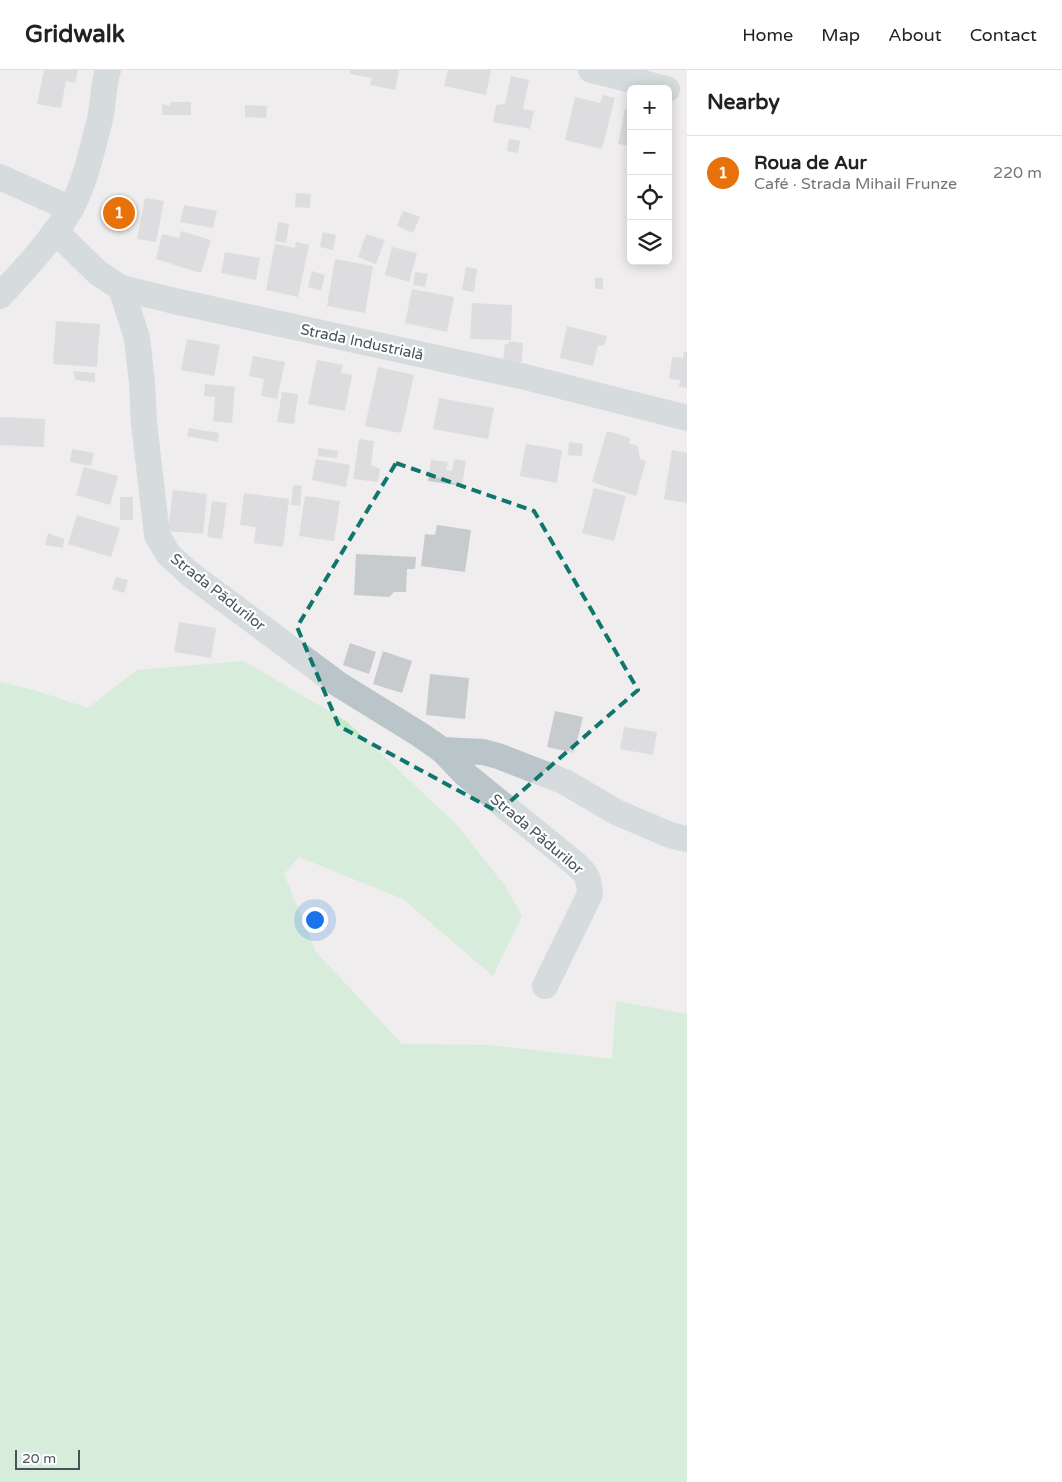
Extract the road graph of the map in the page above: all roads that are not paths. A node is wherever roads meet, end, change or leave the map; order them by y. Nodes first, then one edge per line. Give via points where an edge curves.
1 (108, 70) edge
2 (591, 70) edge
3 (652, 85) edge
4 (672, 90) edge
5 (687, 94) edge
6 (0, 177) edge
7 (71, 209) junction
8 (55, 231) junction
9 (122, 288) junction
10 (0, 296) edge
11 (687, 418) edge
12 (442, 750) junction
13 (687, 839) edge
14 (545, 986) dead end

1 - 7 street via 99,124
2 - 3 street
4 - 5 street
6 - 7 street
7 - 8 street
8 - 9 street, Strada Industrială via 98,273
8 - 10 street
9 - 11 street, Strada Industrială via 525,377
9 - 12 street, Strada Pădurilor via 137,338 157,536 168,554 190,574 338,684
12 - 13 street via 498,756 565,782 616,812
12 - 14 street, Strada Pădurilor via 466,775 589,878 590,894

